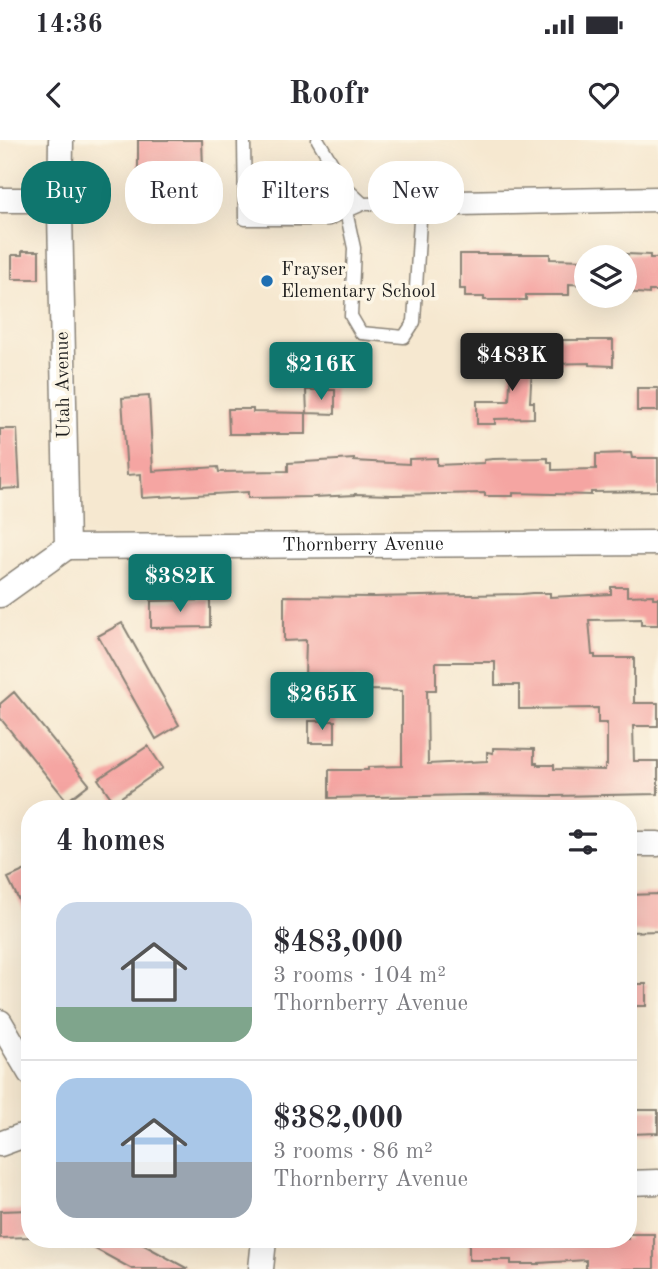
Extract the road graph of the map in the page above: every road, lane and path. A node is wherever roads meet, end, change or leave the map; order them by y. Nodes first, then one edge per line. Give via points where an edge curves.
1 (61, 140) edge
2 (244, 140) edge
3 (318, 140) edge
4 (61, 161) edge
5 (244, 161) edge
6 (658, 199) edge
7 (0, 200) edge
8 (21, 200) edge
9 (464, 203) edge
10 (363, 204) junction
11 (368, 204) edge
12 (354, 208) edge
13 (60, 224) edge
14 (349, 224) edge
15 (420, 224) edge
16 (658, 543) edge
17 (66, 547) junction
18 (0, 595) edge
19 (637, 844) edge
20 (658, 844) edge
21 (0, 1022) edge
22 (21, 1058) edge
23 (21, 1136) edge
24 (0, 1144) edge
25 (658, 1182) edge
26 (637, 1183) edge
27 (262, 1248) edge
28 (259, 1268) edge

1 - 4 street, Utah Avenue
2 - 5 lane
3 - 10 lane via 348,190
6 - 9 street
7 - 8 street
10 - 11 lane
10 - 12 lane
13 - 17 street, Utah Avenue
14 - 15 lane via 354,248 351,316 361,333 404,337 414,322
16 - 17 street, Thornberry Avenue
17 - 18 street
19 - 20 street
21 - 22 street
23 - 24 street
25 - 26 street
27 - 28 street

